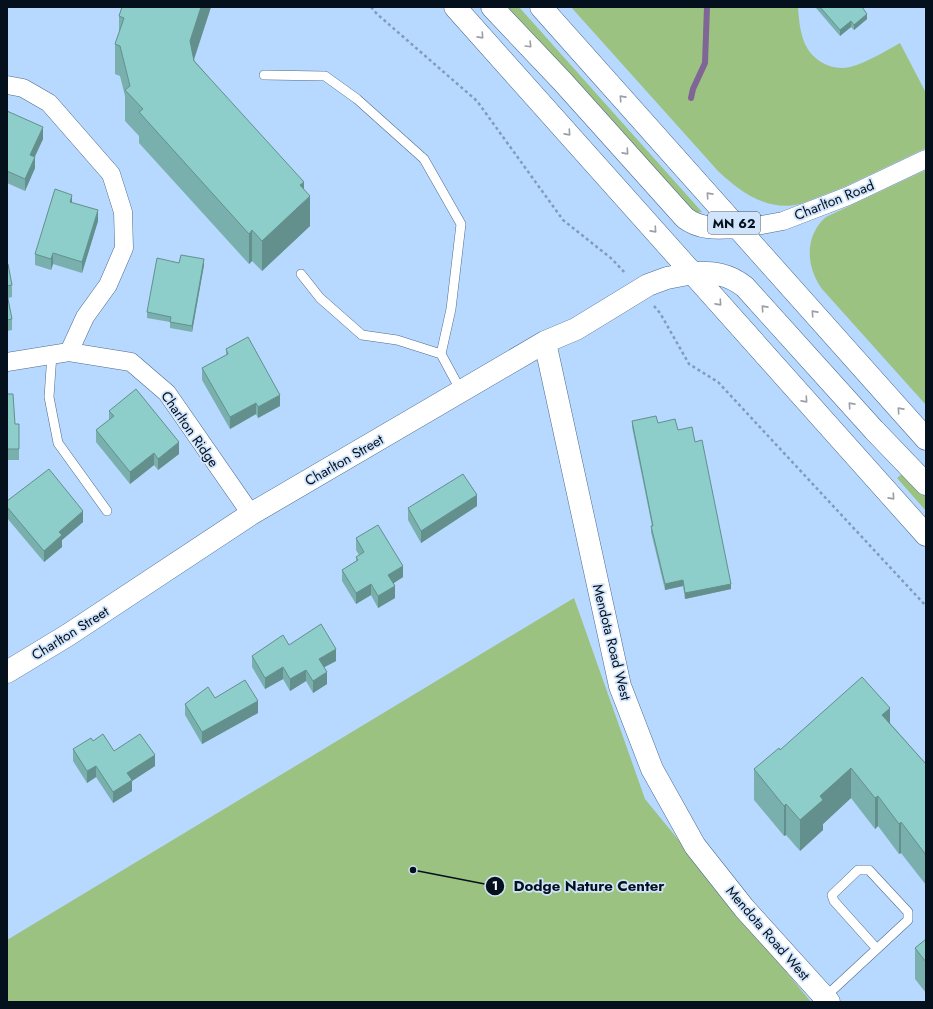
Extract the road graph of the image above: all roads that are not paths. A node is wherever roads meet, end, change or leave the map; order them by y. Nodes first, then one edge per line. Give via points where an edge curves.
1 (455, 7) edge
2 (492, 7) edge
3 (541, 7) edge
4 (264, 75) dead end
5 (7, 85) edge
6 (926, 159) edge
7 (738, 227) junction
8 (693, 273) junction
9 (301, 274) dead end
10 (545, 342) junction
11 (60, 353) junction
12 (441, 354) junction
13 (7, 362) edge
14 (461, 391) junction
15 (926, 439) edge
16 (926, 484) edge
17 (107, 511) dead end
18 (251, 514) junction
19 (926, 535) edge
20 (7, 672) edge
21 (877, 949) junction
22 (827, 1000) edge

1 -> 8 main road
2 -> 7 main road via 685,218 700,226
7 -> 3 main road, MN 62
4 - 12 lane via 325,76 358,99 424,159 461,224 451,308
5 - 11 street via 23,88 49,104 111,174 124,212 124,248 108,285
6 - 7 street, Charlton Road via 848,196 790,218 762,225
15 -> 7 main road, MN 62
8 - 10 main road, Charlton Street via 648,285 576,329
16 -> 8 main road, Charlton Street via 745,287 727,276
8 -> 19 main road
9 - 12 lane via 320,298 362,335 397,340
10 - 14 main road, Charlton Street
10 - 22 main road, Mendota Road West via 620,686 652,769 695,846 744,908
11 - 13 street, Charlton Ridge
11 - 17 lane via 49,397 58,443
11 - 18 street, Charlton Ridge via 131,362 168,393
12 - 14 lane
14 - 18 main road, Charlton Street
18 - 20 main road, Charlton Street via 68,635
21 - 21 lane via 908,920 908,912 869,870 858,870 832,895 834,901
21 - 22 lane

